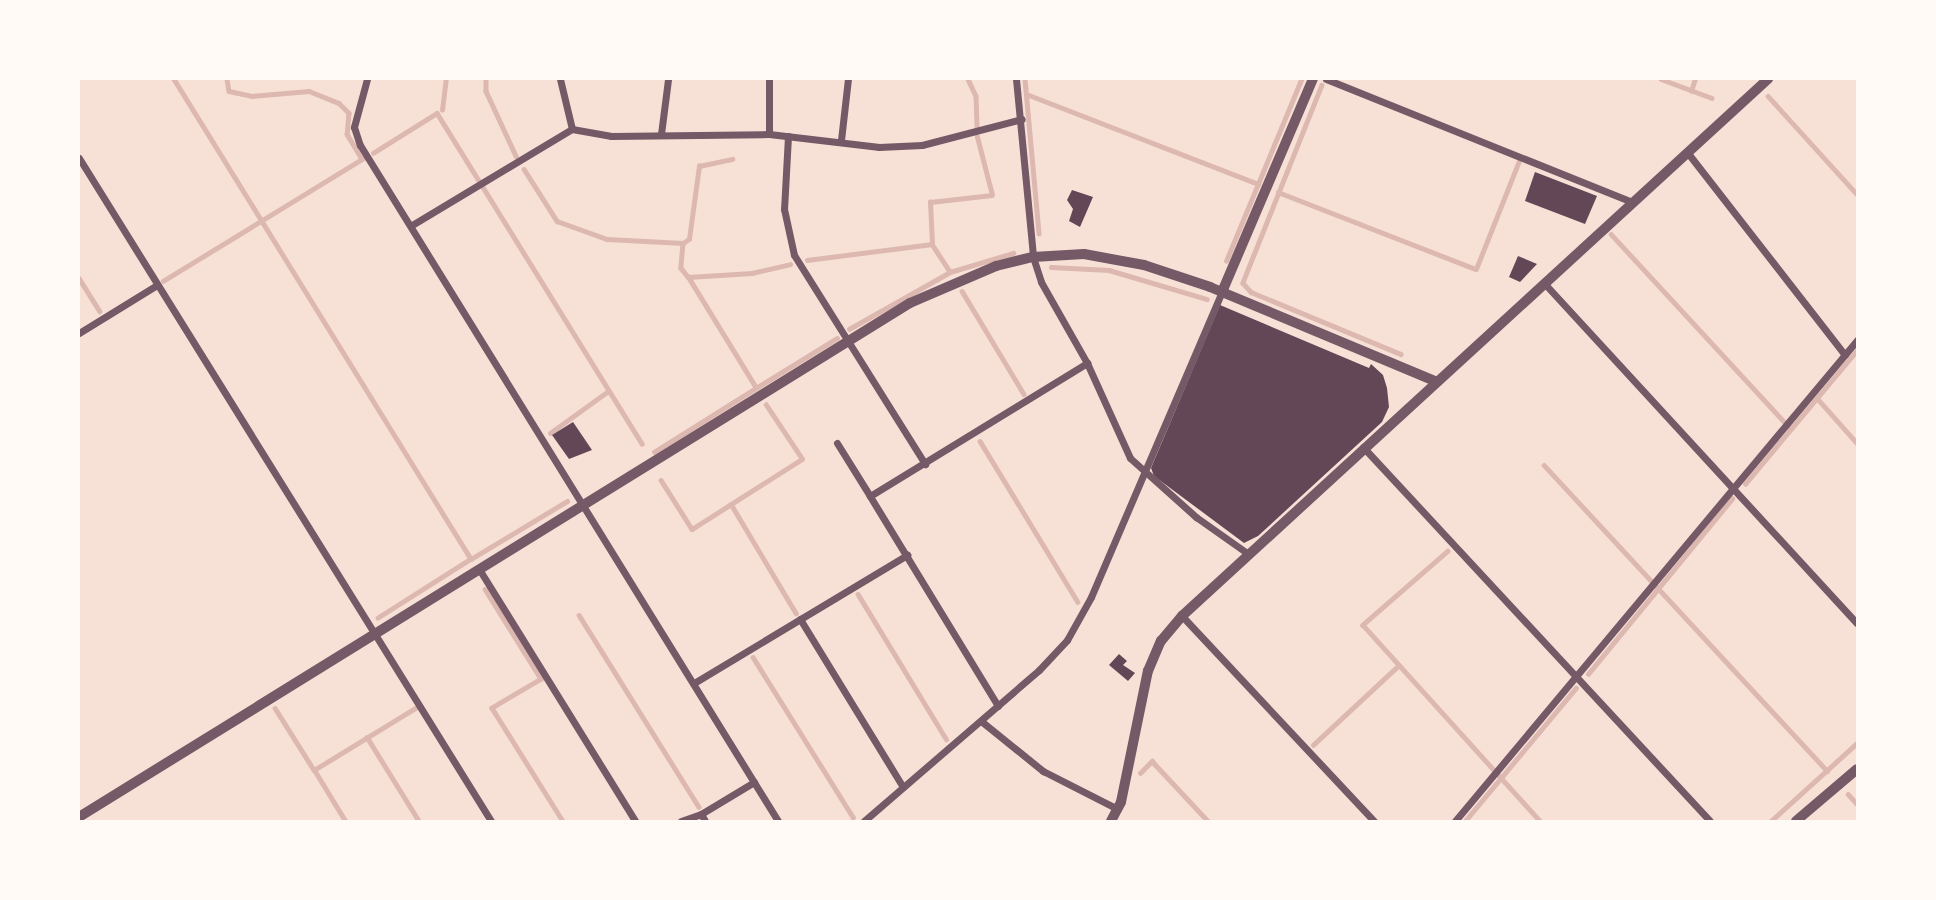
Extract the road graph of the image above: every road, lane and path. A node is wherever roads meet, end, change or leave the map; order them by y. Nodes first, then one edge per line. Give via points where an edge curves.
1 (367, 79) edge
2 (560, 79) edge
3 (668, 79) edge
4 (769, 79) edge
5 (848, 79) edge
6 (1016, 79) edge
7 (1312, 79) edge
8 (1326, 79) edge
9 (1768, 79) edge
10 (1022, 119) junction
11 (572, 129) junction
12 (661, 134) junction
13 (769, 134) junction
14 (788, 136) junction
15 (841, 140) junction
16 (1687, 152) junction
17 (79, 158) edge
18 (1632, 202) junction
19 (412, 225) junction
20 (1033, 257) junction
21 (1544, 283) junction
22 (158, 285) junction
23 (1222, 292) junction
24 (79, 333) edge
25 (850, 341) junction
26 (1857, 341) edge
27 (1844, 355) junction
28 (1087, 363) junction
29 (1435, 381) junction
30 (837, 443) dead end
31 (1363, 447) junction
32 (925, 464) junction
33 (1142, 472) junction
34 (1733, 489) junction
35 (870, 496) junction
36 (584, 503) junction
37 (1247, 553) junction
38 (907, 555) junction
39 (479, 569) junction
40 (1182, 616) junction
41 (800, 619) junction
42 (1857, 623) edge
43 (373, 631) junction
44 (1577, 676) junction
45 (694, 683) junction
46 (998, 706) junction
47 (981, 721) junction
48 (1857, 769) edge
49 (754, 782) junction
50 (903, 787) junction
51 (1118, 808) junction
52 (79, 817) edge
53 (703, 818) edge
54 (491, 821) edge
55 (635, 821) edge
56 (681, 821) edge
57 (778, 821) edge
58 (864, 821) edge
59 (1111, 821) edge
60 (1374, 821) edge
61 (1455, 821) edge
62 (1710, 821) edge
63 (1796, 821) edge

1 - 19 street via 354,127 360,145
2 - 11 street
3 - 12 street
4 - 13 street
5 - 15 street
6 - 10 street
7 - 23 street
8 - 18 street
9 - 16 street
10 - 15 street via 922,145 879,147
10 - 20 street
11 - 12 street via 611,136
11 - 19 street
12 - 13 street
13 - 14 street
14 - 15 street
14 - 25 street via 786,232 805,275
16 - 18 street
16 - 27 street
17 - 22 street
18 - 21 street
19 - 36 street
20 - 23 street via 1114,257
20 - 25 street via 953,282
20 - 28 street via 1041,282
21 - 29 street
21 - 34 street
22 - 24 street
22 - 43 street
23 - 29 street
23 - 33 street
25 - 32 street
25 - 36 street
26 - 27 street
27 - 34 street
28 - 32 street
28 - 33 street via 1130,458
29 - 31 street
30 - 35 street
31 - 37 street
31 - 44 street
32 - 35 street
33 - 37 street
33 - 46 street via 1079,622 1054,656
34 - 42 street
34 - 44 street
35 - 38 street
36 - 39 street
36 - 45 street
37 - 40 street
38 - 41 street
38 - 46 street
39 - 43 street
39 - 55 street
40 - 51 street via 1161,641 1148,671
40 - 60 street
41 - 45 street
41 - 50 street
43 - 52 street
43 - 54 street
44 - 61 street
44 - 62 street
45 - 49 street
46 - 47 street
47 - 50 street
47 - 51 street via 1043,771
48 - 63 street
49 - 53 street
49 - 57 street
50 - 58 street
51 - 59 street
53 - 56 street

